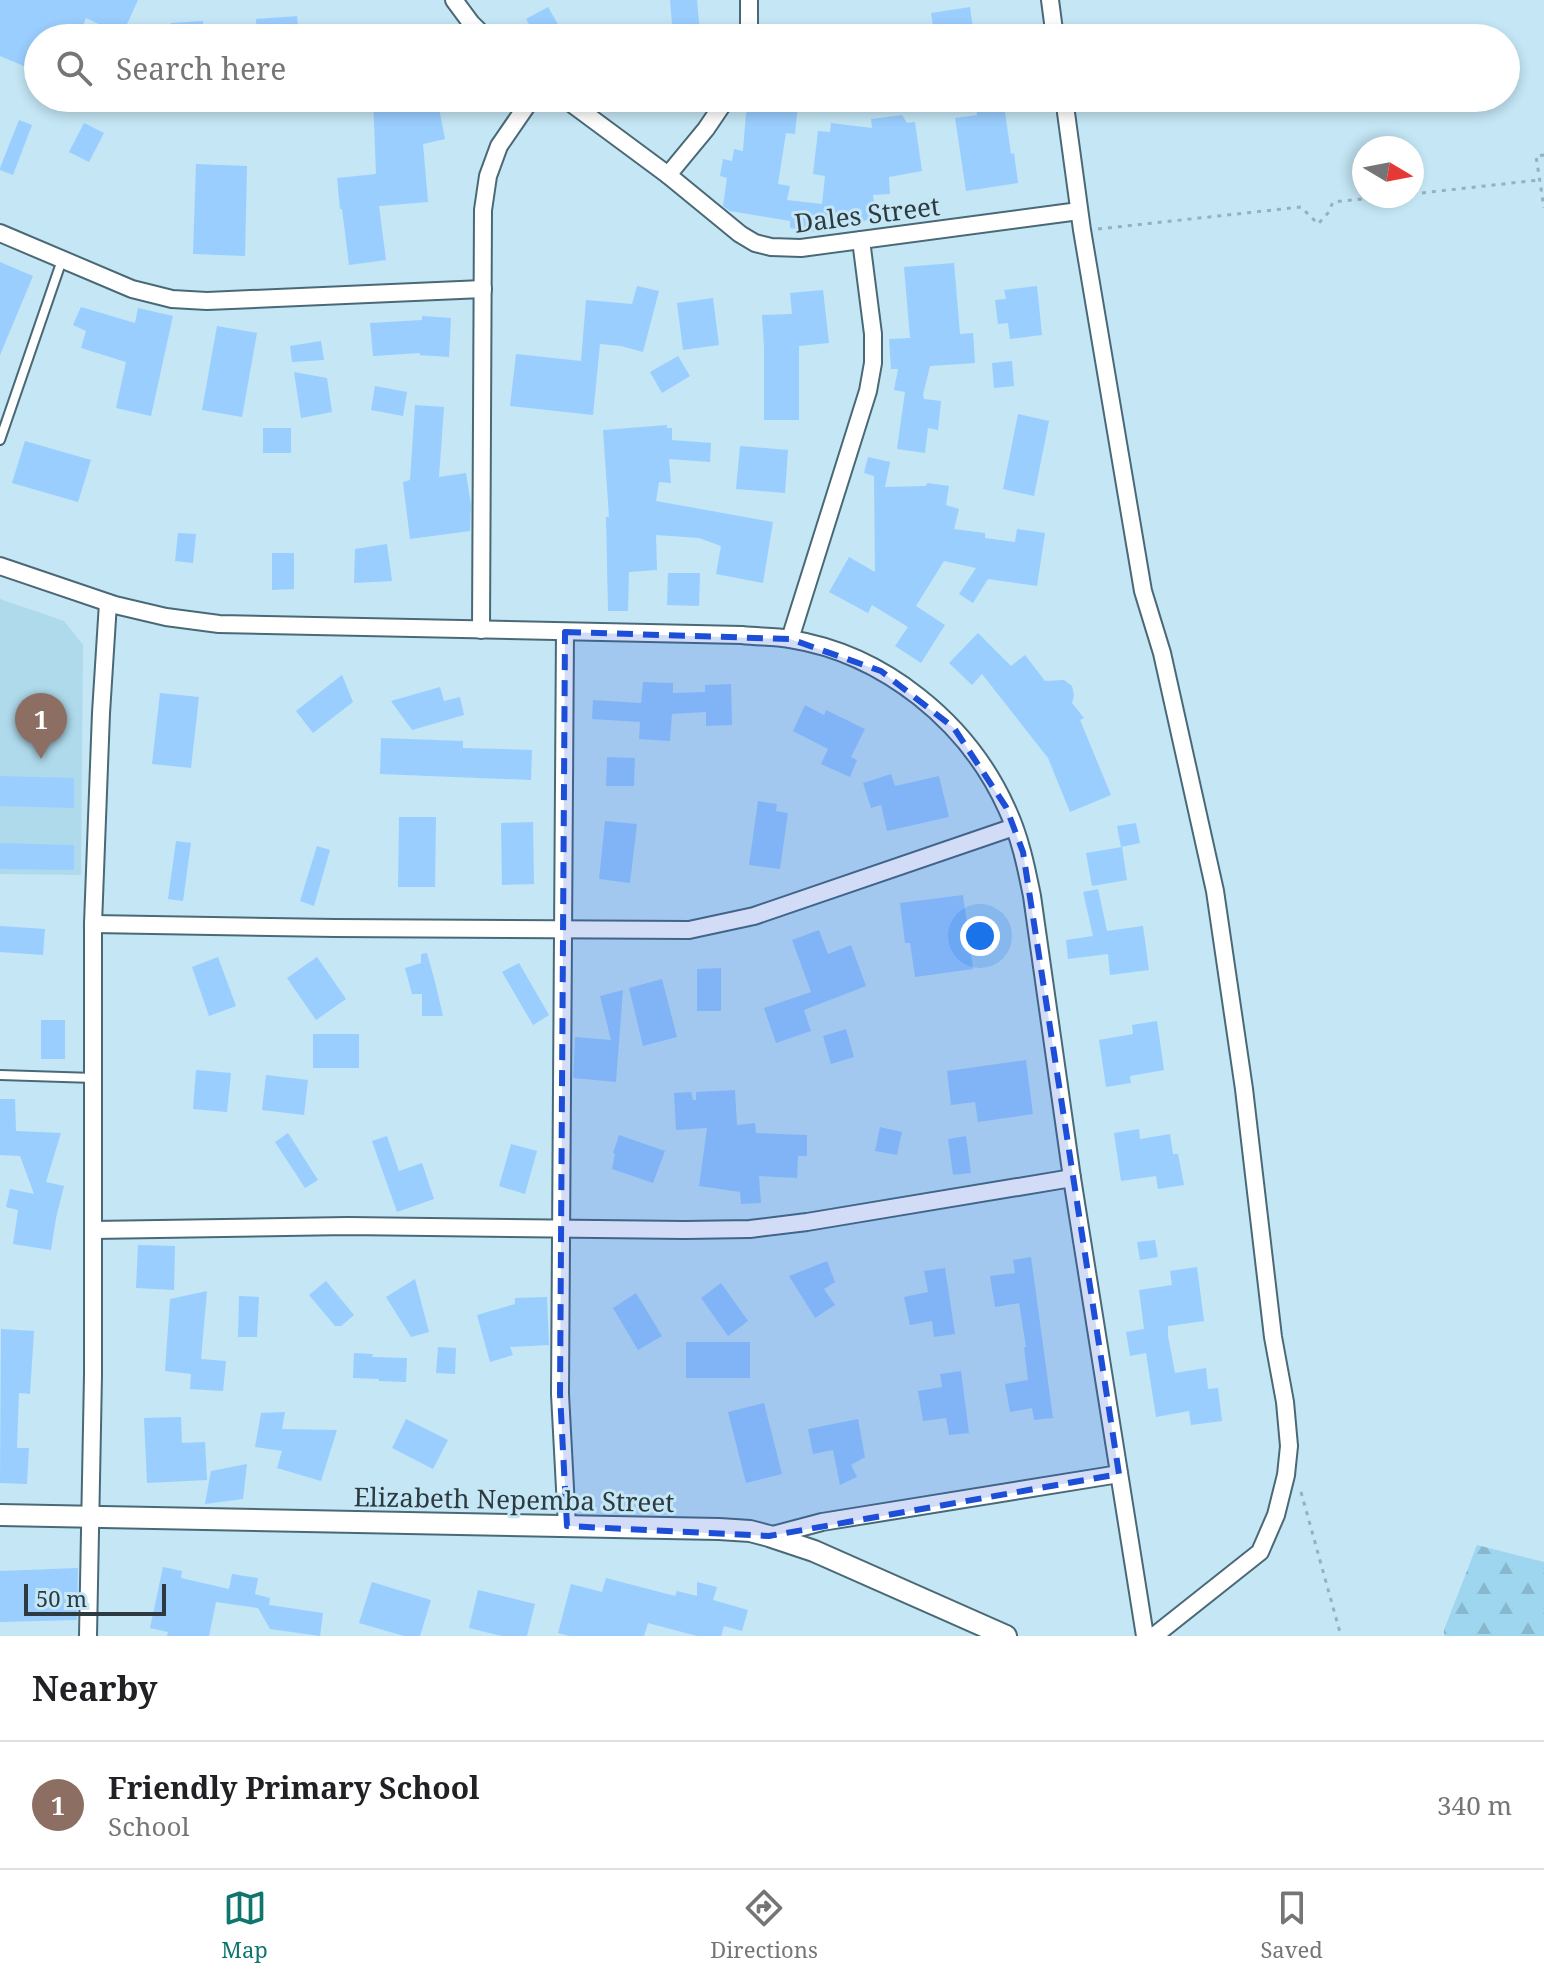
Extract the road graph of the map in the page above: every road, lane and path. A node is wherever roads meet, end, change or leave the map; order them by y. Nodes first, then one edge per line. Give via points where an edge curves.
1 (454, 0) edge
2 (749, 0) edge
3 (1050, 0) edge
4 (472, 24) edge
5 (749, 24) edge
6 (1053, 24) edge
7 (522, 112) edge
8 (583, 112) edge
9 (718, 112) edge
10 (1066, 112) edge
11 (1544, 155) edge
12 (668, 175) junction
13 (1539, 180) junction
14 (1424, 193) edge
15 (1352, 200) edge
16 (1544, 208) edge
17 (1079, 211) junction
18 (1082, 230) junction
19 (0, 233) edge
20 (861, 240) junction
21 (62, 260) junction
22 (483, 289) junction
23 (0, 440) edge
24 (0, 566) edge
25 (108, 603) junction
26 (481, 630) junction
27 (565, 632) junction
28 (790, 639) junction
29 (1014, 827) junction
30 (93, 924) junction
31 (563, 930) junction
32 (0, 1075) edge
33 (94, 1078) junction
34 (1072, 1178) junction
35 (561, 1229) junction
36 (93, 1230) junction
37 (1119, 1474) junction
38 (1301, 1490) dead end
39 (0, 1515) edge
40 (90, 1517) junction
41 (567, 1526) junction
42 (769, 1536) junction
43 (88, 1636) edge
44 (1006, 1636) edge
45 (1145, 1636) edge
46 (1154, 1636) edge
47 (1341, 1636) edge

1 - 4 street
2 - 5 street
3 - 6 street
7 - 22 street via 499,146 488,176
8 - 12 street, Dales Street
9 - 12 street
10 - 17 street
11 - 13 path via 1536,156
12 - 20 street, Dales Street via 755,243 787,249
13 - 14 path
13 - 16 path
15 - 18 path via 1333,202 1318,224 1301,207
17 - 18 street
17 - 20 street, Dales Street
18 - 46 street via 1143,591 1162,653 1215,891 1289,1446 1276,1515 1260,1552
19 - 21 street
20 - 28 street via 873,363
21 - 22 street via 172,299
21 - 23 lane
22 - 26 street
24 - 25 street
25 - 26 street via 219,624
25 - 30 street
26 - 27 street
27 - 28 street
27 - 31 street
28 - 29 street via 836,651 916,694 954,728 982,765
29 - 31 street via 754,916 689,930
29 - 34 street via 1032,896
30 - 31 street
30 - 33 street
31 - 35 street
32 - 33 lane
33 - 36 street
34 - 35 street via 750,1229
34 - 37 street
35 - 36 street
35 - 41 street via 560,1394
36 - 40 street
37 - 42 street via 822,1522
37 - 45 street
38 - 47 path
39 - 40 street, Elizabeth Nepemba Street
40 - 41 street, Elizabeth Nepemba Street
40 - 43 street
41 - 42 street, Elizabeth Nepemba Street via 719,1529
42 - 44 street, Elizabeth Nepemba Street

